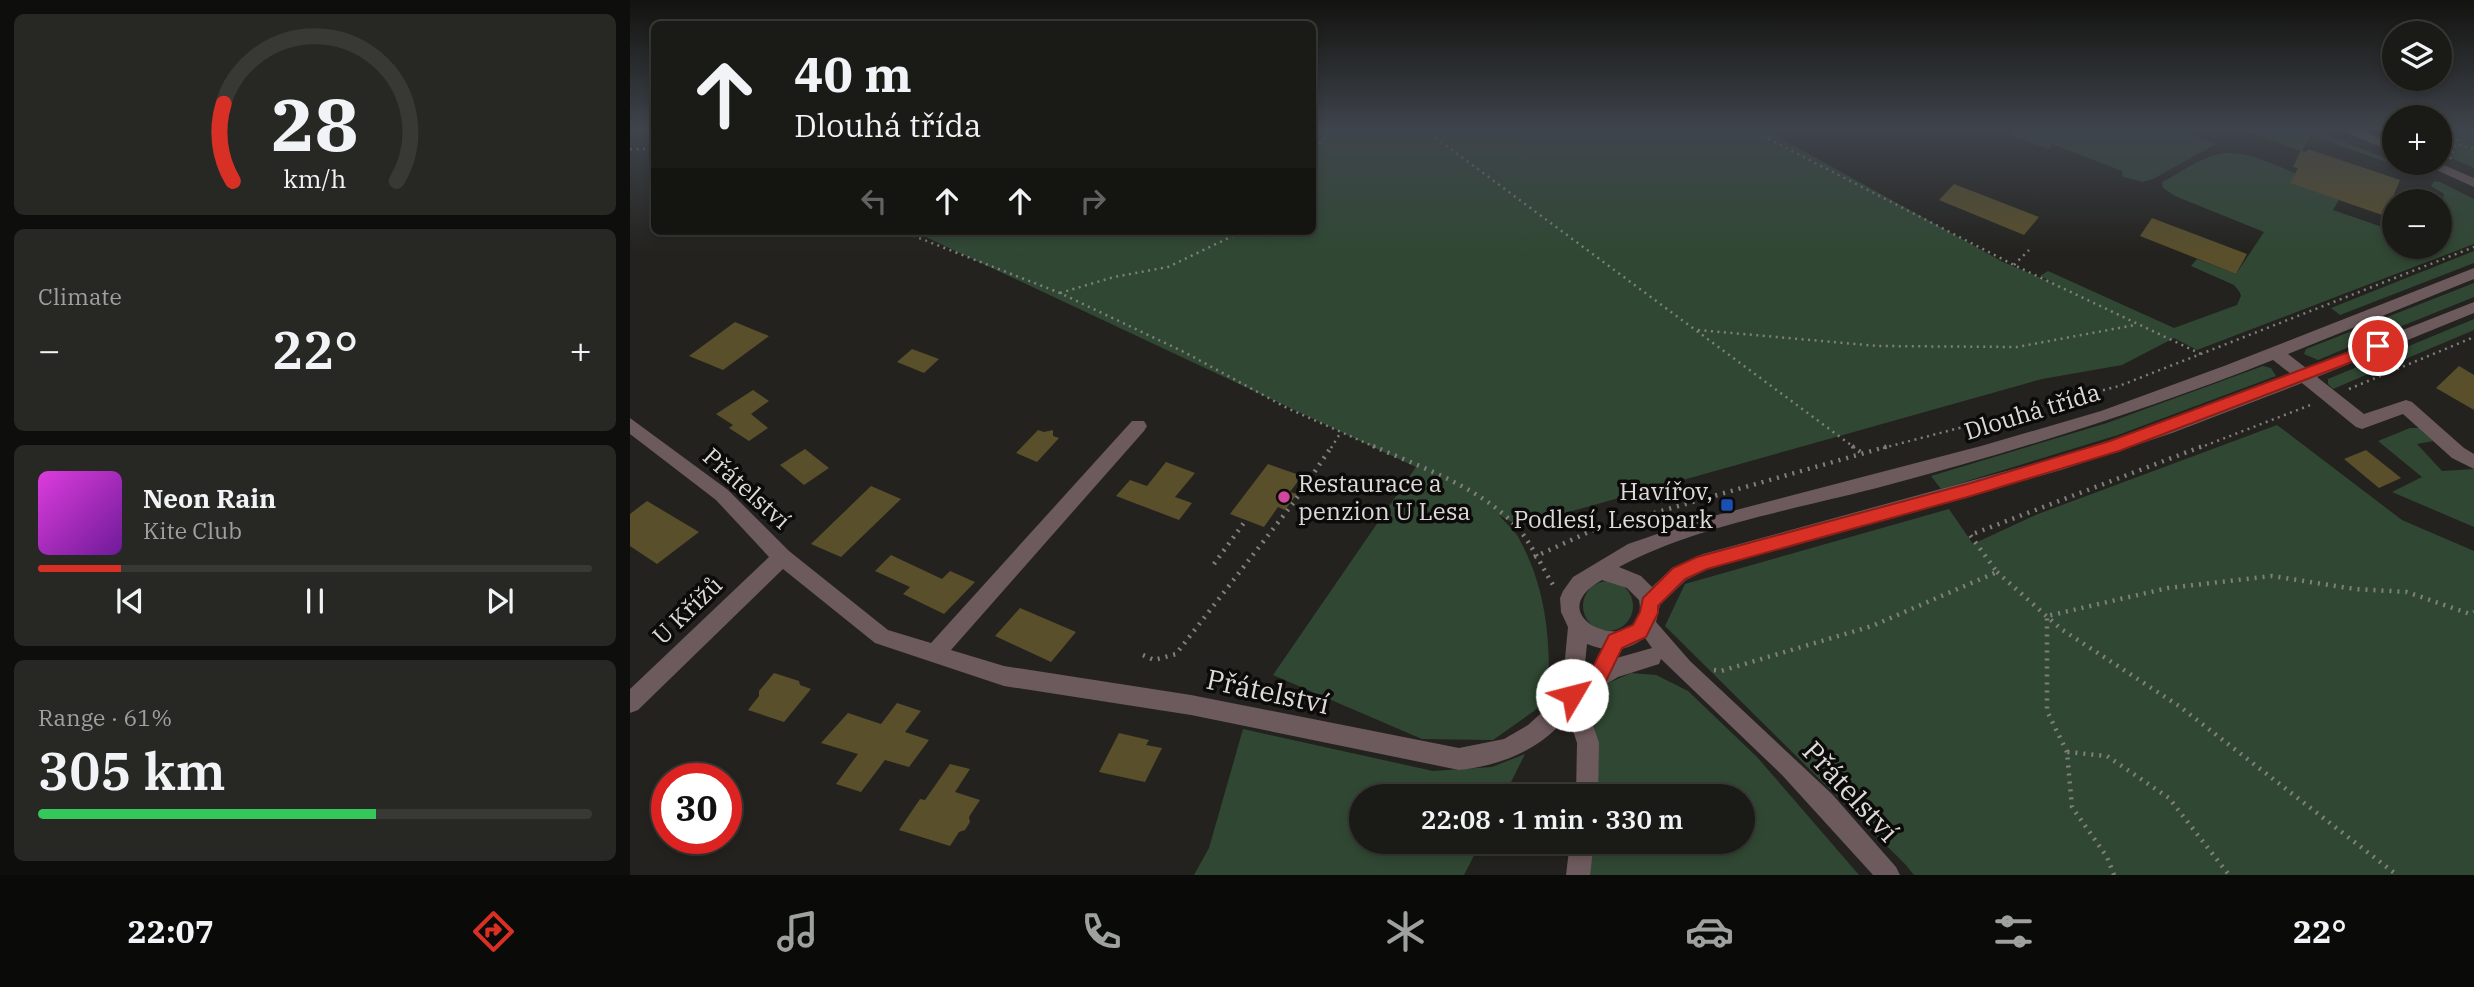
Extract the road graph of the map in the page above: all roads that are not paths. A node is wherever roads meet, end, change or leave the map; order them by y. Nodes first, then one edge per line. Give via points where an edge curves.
1 (2452, 173) edge
2 (2474, 183) edge
3 (2474, 273) edge
4 (2474, 307) edge
5 (2274, 352) junction
6 (2304, 376) junction
7 (630, 425) edge
8 (1138, 426) dead end
9 (2474, 462) edge
10 (782, 557) junction
11 (1600, 572) junction
12 (1647, 613) junction
13 (1578, 628) junction
14 (1620, 640) junction
15 (935, 653) junction
16 (1652, 657) junction
17 (1677, 664) junction
18 (1598, 677) junction
19 (1572, 695) junction
20 (630, 703) edge
21 (1587, 784) edge
22 (1581, 854) edge
23 (1578, 875) edge
24 (1888, 875) edge

1 - 2 street
3 - 5 street, Dlouhá třída
4 - 6 street
5 - 6 street
5 - 11 street, Dlouhá třída via 2081,423 1654,543 1616,557
6 - 9 street via 2362,422 2406,406
6 - 12 street via 2061,463 1703,562 1679,574
7 - 10 street, Přátelství via 722,495
8 - 15 street
10 - 15 street, Přátelství via 882,637
10 - 20 street, U Křížů
11 - 12 street, Přátelství via 1626,575 1637,582 1645,592
11 - 13 street via 1577,584 1571,594 1570,613
12 - 14 street, Přátelství via 1639,631
12 - 17 street, Přátelství
13 - 14 street, Přátelství via 1592,638
13 - 19 street
14 - 16 street, Přátelství
14 - 18 street, Přátelství
15 - 19 street, Přátelství via 1004,676 1191,705 1459,759 1496,753 1520,742
16 - 17 street, Přátelství
16 - 18 street, Přátelství via 1619,665
17 - 24 street, Přátelství via 1756,735 1857,837
18 - 19 street, Přátelství
19 - 21 street via 1588,743
22 - 23 street

